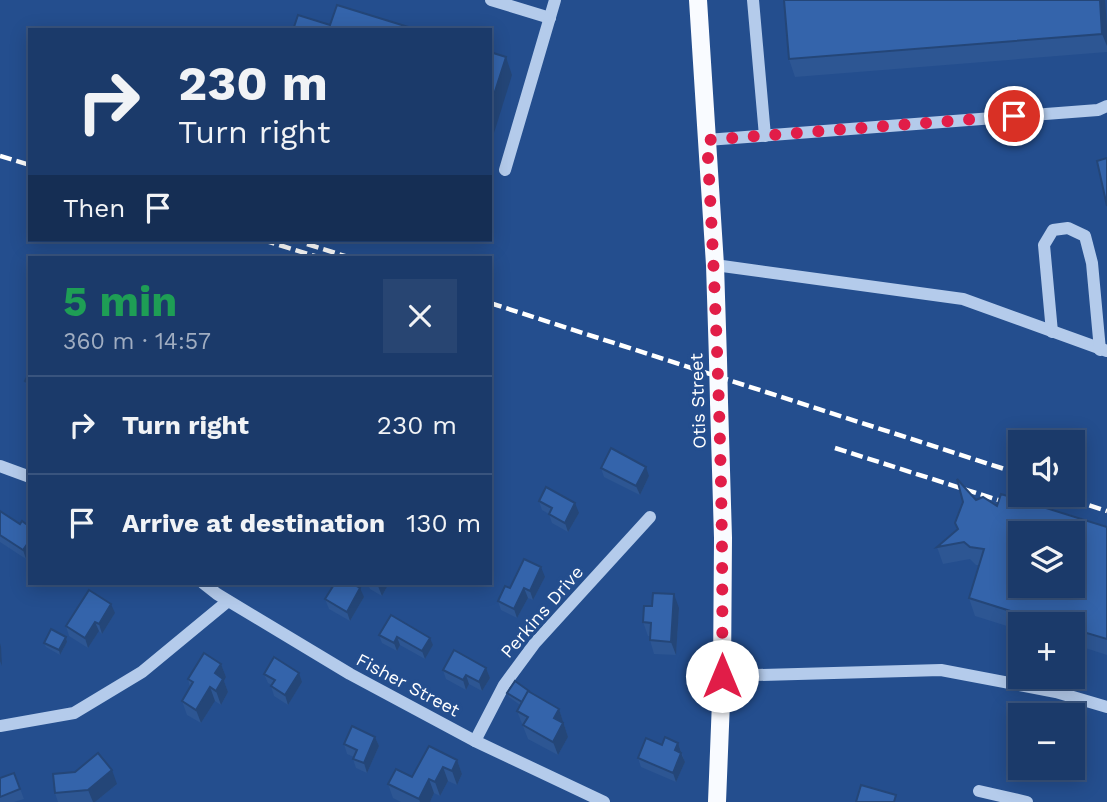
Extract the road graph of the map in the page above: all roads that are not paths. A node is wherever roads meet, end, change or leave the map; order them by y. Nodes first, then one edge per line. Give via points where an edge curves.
1 (491, 0) edge
2 (555, 0) edge
3 (698, 0) edge
4 (753, 0) edge
5 (550, 18) junction
6 (1107, 106) edge
7 (765, 136) junction
8 (707, 140) junction
9 (505, 170) dead end
10 (715, 265) junction
11 (1052, 332) junction
12 (1104, 350) edge
13 (0, 467) edge
14 (28, 476) edge
15 (650, 517) dead end
16 (207, 585) edge
17 (228, 601) junction
18 (722, 676) junction
19 (1107, 707) edge
20 (0, 726) edge
21 (475, 741) junction
22 (979, 791) dead end
23 (604, 802) edge
24 (717, 802) edge
25 (1027, 802) edge

1 - 5 street
2 - 5 street
3 - 8 main road, Otis Street
4 - 7 street
5 - 9 street
6 - 7 street
7 - 8 street
8 - 10 main road, Otis Street
10 - 11 street via 962,299
10 - 18 main road, Otis Street, bridge
11 - 12 street
11 - 12 street via 1044,245 1053,230 1068,228 1085,236
13 - 14 street
15 - 21 street, Perkins Drive via 535,643 504,685
16 - 17 street, Fisher Street
17 - 20 street via 142,672 74,713
17 - 21 street, Fisher Street
18 - 19 street via 941,670 1056,692
18 - 24 main road, Otis Street
21 - 23 street, Fisher Street
22 - 25 street

